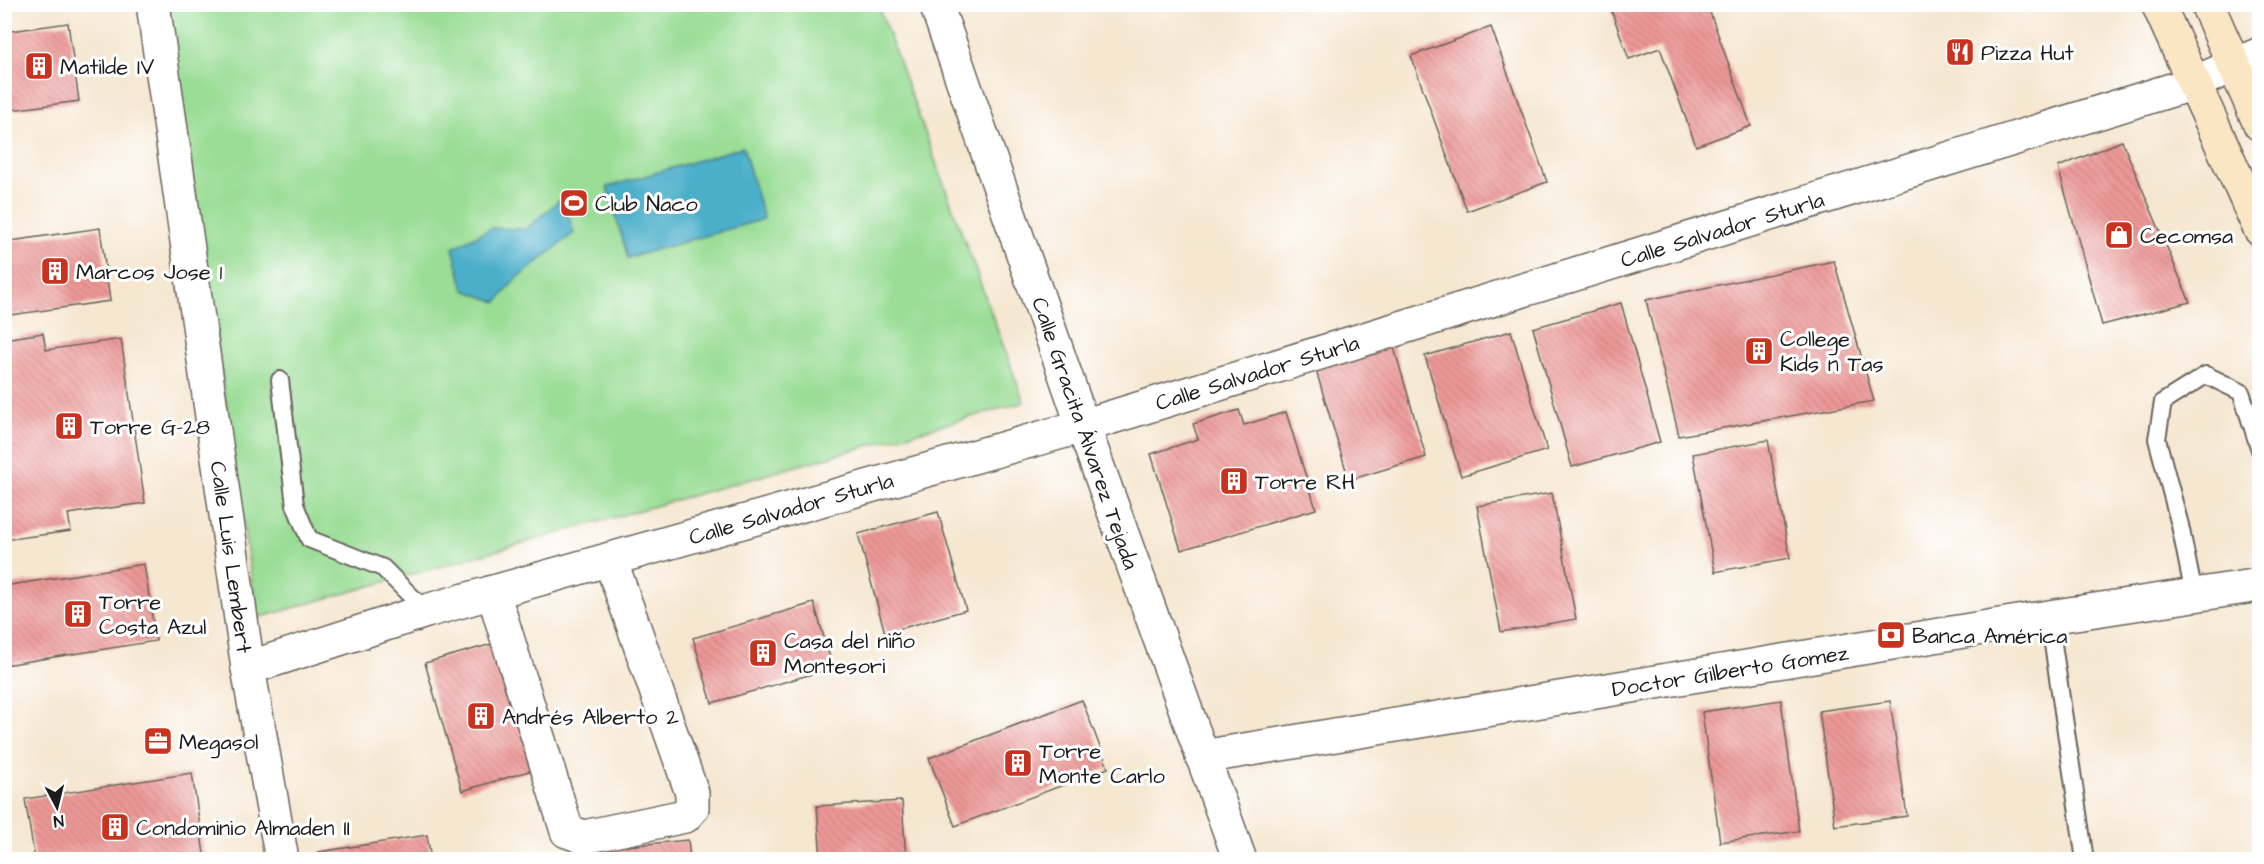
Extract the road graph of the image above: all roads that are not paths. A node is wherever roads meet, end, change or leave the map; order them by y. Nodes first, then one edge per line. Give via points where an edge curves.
1 (153, 4) edge
2 (2158, 4) edge
3 (2207, 4) edge
4 (940, 6) edge
5 (2247, 60) edge
6 (2194, 83) junction
7 (2259, 124) edge
8 (2259, 229) edge
9 (279, 380) dead end
10 (1083, 426) junction
11 (2259, 450) edge
12 (610, 559) junction
13 (2259, 585) edge
14 (493, 592) junction
15 (2194, 595) junction
16 (426, 611) junction
17 (2049, 617) junction
18 (248, 668) junction
19 (1202, 758) junction
20 (282, 860) edge
21 (1240, 860) edge
22 (2085, 860) edge

1 - 18 street, Calle Luis Lembert
2 - 6 main road
3 - 5 main road
4 - 10 street, Calle Gracita Álvarez Tejada
5 - 6 street, Calle Salvador Sturla
5 - 7 main road
6 - 8 main road
6 - 10 street, Calle Salvador Sturla
9 - 16 lane via 296,505 309,539 383,567
10 - 12 street, Calle Salvador Sturla
10 - 19 street, Calle Gracita Álvarez Tejada
11 - 15 lane via 2241,392 2206,375 2163,402 2157,439
12 - 14 street, Calle Salvador Sturla
12 - 14 street via 692,793 692,808 685,816 584,837 567,831
13 - 15 street, Doctor Gilberto Gomez
14 - 16 street, Calle Salvador Sturla
15 - 17 street, Doctor Gilberto Gomez
16 - 18 street, Calle Salvador Sturla
17 - 19 street, Doctor Gilberto Gomez
17 - 22 lane
18 - 20 street, Calle Luis Lembert
19 - 21 street, Calle Gracita Álvarez Tejada

